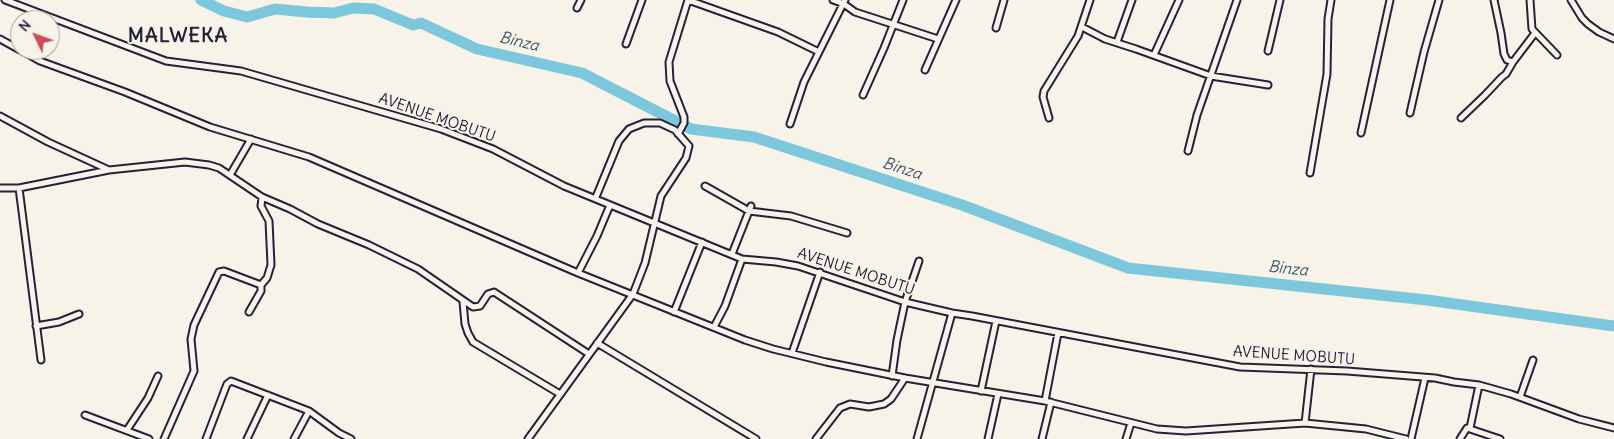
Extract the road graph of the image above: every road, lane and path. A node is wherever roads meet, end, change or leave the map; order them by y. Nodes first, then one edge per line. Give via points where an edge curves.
1 (4, 0) edge
2 (581, 0) edge
3 (642, 0) edge
4 (688, 0) edge
5 (833, 0) edge
6 (904, 0) edge
7 (956, 0) edge
8 (1004, 0) edge
9 (1090, 0) edge
10 (1132, 0) edge
11 (1179, 0) edge
12 (1237, 0) edge
13 (1280, 0) edge
14 (1331, 0) edge
15 (1390, 0) edge
16 (1438, 0) edge
17 (1494, 0) edge
18 (1530, 0) edge
19 (1571, 0) edge
20 (844, 2) edge
21 (20, 3) edge
22 (577, 8) dead end
23 (894, 24) junction
24 (1082, 27) junction
25 (996, 28) dead end
26 (1535, 33) junction
27 (938, 39) junction
28 (1614, 39) edge
29 (1117, 42) junction
30 (626, 44) dead end
31 (1268, 51) dead end
32 (820, 52) junction
33 (1154, 55) junction
34 (1557, 55) dead end
35 (38, 60) edge
36 (1513, 62) junction
37 (925, 70) dead end
38 (1211, 76) junction
39 (1268, 85) dead end
40 (862, 95) dead end
41 (1410, 113) dead end
42 (0, 116) edge
43 (1049, 118) dead end
44 (1461, 118) dead end
45 (790, 124) dead end
46 (679, 132) junction
47 (1361, 133) dead end
48 (251, 139) junction
49 (1188, 151) dead end
50 (109, 170) junction
51 (1310, 172) dead end
52 (230, 175) junction
53 (705, 186) dead end
54 (0, 188) edge
55 (19, 188) junction
56 (262, 196) junction
57 (596, 198) junction
58 (610, 205) junction
59 (750, 208) junction
60 (655, 222) junction
61 (847, 233) dead end
62 (702, 242) junction
63 (732, 254) junction
64 (742, 259) junction
65 (919, 261) dead end
66 (820, 272) junction
67 (578, 273) junction
68 (261, 285) junction
69 (633, 294) junction
70 (463, 302) junction
71 (905, 302) junction
72 (249, 312) dead end
73 (674, 312) junction
74 (952, 313) junction
75 (79, 314) dead end
76 (996, 321) junction
77 (36, 326) junction
78 (714, 327) junction
79 (1058, 333) junction
80 (597, 343) junction
81 (792, 353) junction
82 (589, 354) junction
83 (41, 360) dead end
84 (1533, 360) dead end
85 (1311, 370) junction
86 (158, 376) dead end
87 (892, 376) junction
88 (905, 378) junction
89 (1425, 378) junction
90 (933, 383) junction
91 (1479, 385) junction
92 (981, 391) junction
93 (560, 394) junction
94 (998, 394) junction
95 (268, 395) junction
96 (1520, 397) junction
97 (1048, 401) junction
98 (309, 411) junction
99 (85, 415) dead end
100 (1131, 423) junction
101 (1305, 423) junction
102 (1470, 428) junction
103 (1614, 428) edge
104 (127, 430) junction
105 (149, 439) edge
106 (164, 439) edge
107 (206, 439) edge
108 (247, 439) edge
109 (294, 439) edge
110 (351, 439) edge
111 (528, 439) edge
112 (756, 439) edge
113 (816, 439) edge
114 (917, 439) edge
115 (988, 439) edge
116 (1042, 439) edge
117 (1126, 439) edge
118 (1406, 439) edge
119 (1411, 439) edge
120 (1460, 439) edge
121 (1500, 439) edge

1 - 21 street, AVENUE MOBUTU
2 - 22 street
3 - 30 street
4 - 32 street via 778,32
4 - 46 street via 671,52 669,72 672,89 684,117
5 - 20 street
6 - 23 street
7 - 27 street
8 - 25 street
9 - 24 street
10 - 29 street
11 - 33 street
12 - 38 street
13 - 31 street
14 - 51 street via 1327,74
15 - 47 street
16 - 41 street
17 - 36 street via 1504,54
18 - 26 street via 1531,25
19 - 28 street via 1588,24
20 - 23 street via 855,12
20 - 32 street
21 - 57 street, AVENUE MOBUTU via 166,61 241,71 441,129 493,149 564,186
23 - 27 street
23 - 40 street
24 - 29 street
24 - 43 street via 1044,91
26 - 34 street
26 - 36 street
27 - 37 street
29 - 33 street
32 - 45 street via 804,82
33 - 38 street
35 - 48 street via 210,127
36 - 44 street via 1506,74
38 - 39 street
38 - 49 street
42 - 50 street
46 - 57 street via 660,122 644,123 629,129 619,140
46 - 60 street via 689,149 661,196
48 - 52 street
48 - 67 street via 325,163
50 - 52 street via 185,162 209,165
50 - 55 street
52 - 56 street
53 - 59 street
54 - 55 street
55 - 77 street
56 - 68 street via 261,206 269,221 272,253 267,278
56 - 70 street via 410,265
57 - 58 street, AVENUE MOBUTU
58 - 60 street, AVENUE MOBUTU
58 - 67 street
59 - 61 street
59 - 63 street
60 - 62 street, AVENUE MOBUTU
60 - 69 street via 642,274
62 - 63 street, AVENUE MOBUTU
62 - 73 street
63 - 64 street, AVENUE MOBUTU
64 - 66 street, AVENUE MOBUTU via 786,263
64 - 78 street
65 - 71 street
66 - 71 street, AVENUE MOBUTU
66 - 81 street
67 - 69 street
68 - 72 street
68 - 106 street via 219,272 194,325 191,340 194,371
69 - 73 street
69 - 80 street
70 - 82 street via 472,308 480,306 488,294 494,292
70 - 93 street via 465,324 473,342
71 - 74 street, AVENUE MOBUTU
71 - 87 street
73 - 78 street
74 - 76 street, AVENUE MOBUTU
74 - 90 street
75 - 77 street
76 - 79 street, AVENUE MOBUTU
76 - 92 street
77 - 83 street
78 - 81 street via 745,340
79 - 85 street, AVENUE MOBUTU via 1240,367
79 - 97 street
80 - 82 street
80 - 112 street
81 - 87 street
82 - 93 street
84 - 96 street
85 - 89 street, AVENUE MOBUTU
85 - 101 street
86 - 104 street
87 - 88 street
88 - 90 street
88 - 113 street via 884,404 869,407 850,404 840,408
89 - 91 street, AVENUE MOBUTU
89 - 119 street
90 - 92 street
90 - 114 street
91 - 96 street, AVENUE MOBUTU
91 - 102 street
92 - 94 street
93 - 111 street
94 - 97 street
94 - 115 street
95 - 98 street
95 - 107 street via 235,381 229,382
95 - 108 street
96 - 103 street, AVENUE MOBUTU
97 - 100 street
97 - 116 street
98 - 109 street
98 - 110 street
99 - 104 street
100 - 101 street via 1178,431
100 - 117 street
101 - 118 street via 1366,429
102 - 120 street via 1464,429
102 - 121 street
104 - 105 street

